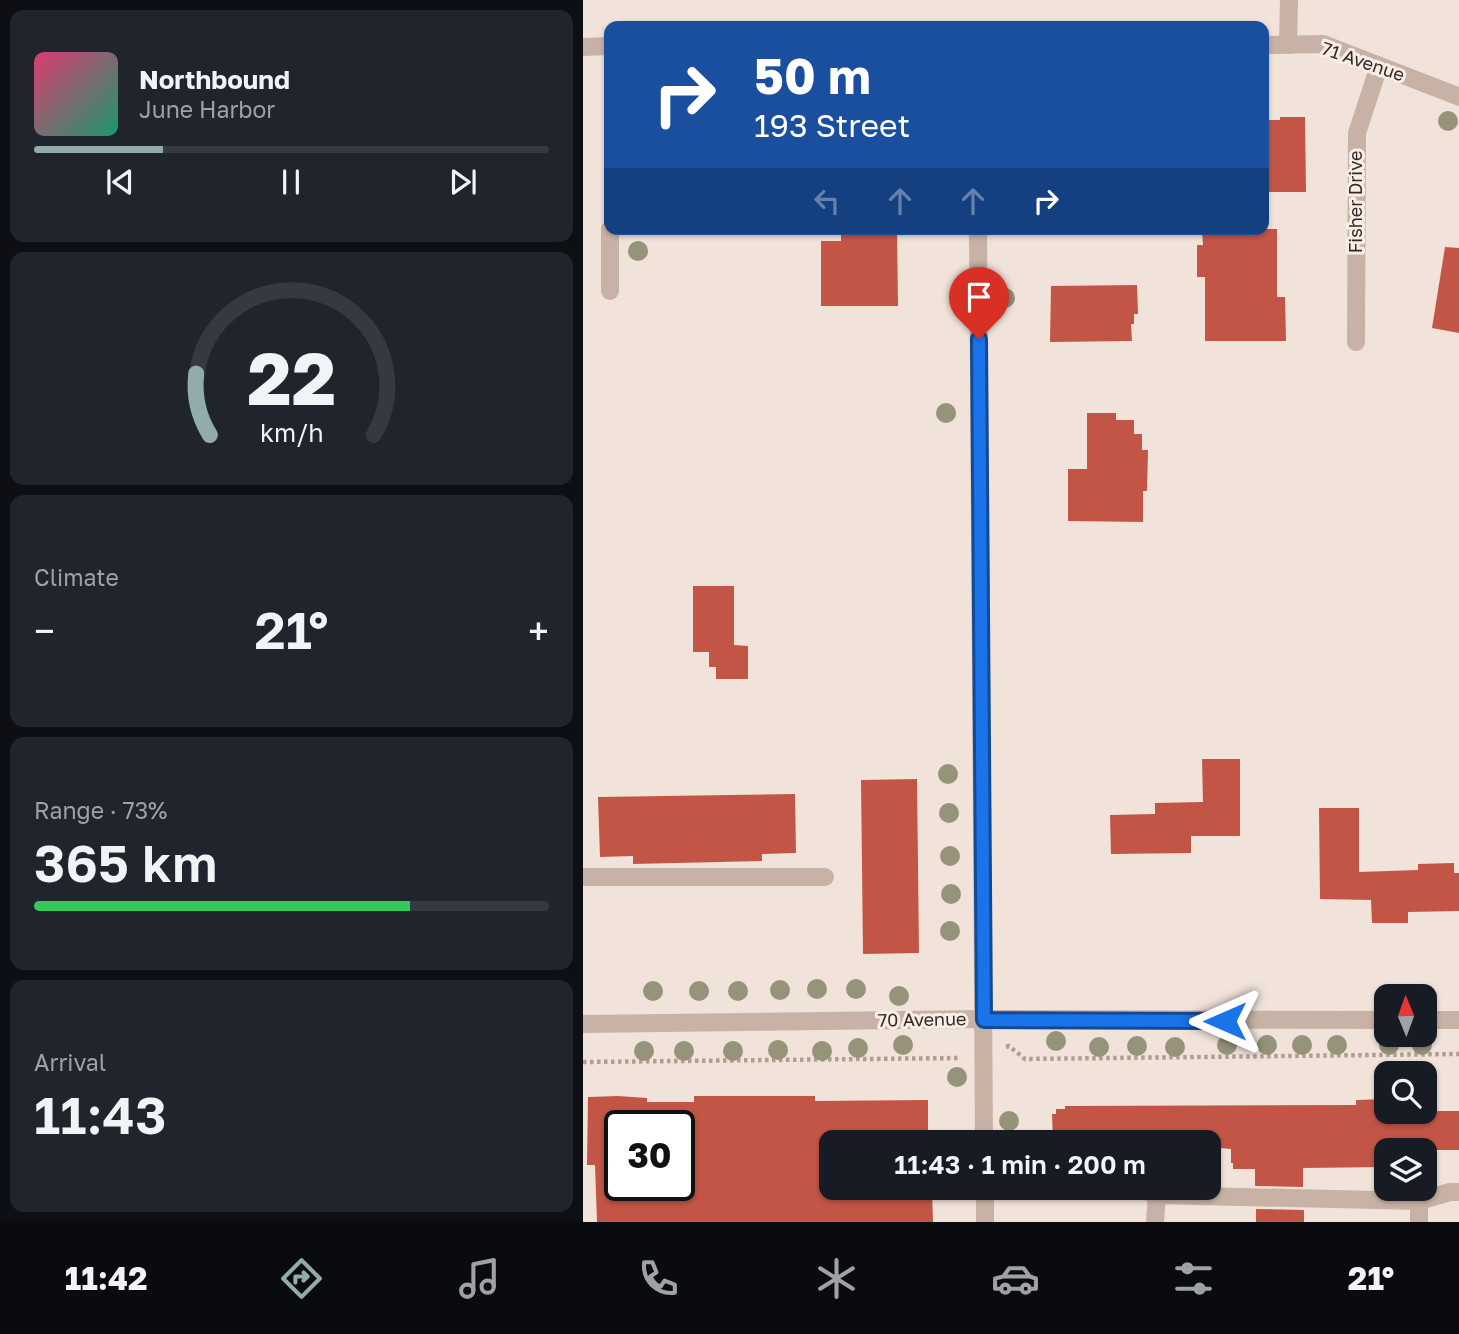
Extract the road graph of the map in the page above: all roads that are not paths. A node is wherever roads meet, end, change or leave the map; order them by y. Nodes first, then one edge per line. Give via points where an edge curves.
1 (1289, 0) edge
2 (1269, 45) edge
3 (1288, 45) junction
4 (604, 46) edge
5 (583, 47) edge
6 (1379, 66) junction
7 (1459, 97) edge
8 (610, 235) edge
9 (978, 235) edge
10 (610, 290) dead end
11 (1356, 342) dead end
12 (583, 877) edge
13 (825, 877) dead end
14 (984, 1020) junction
15 (1374, 1020) edge
16 (1437, 1020) edge
17 (1459, 1020) edge
18 (583, 1024) edge
19 (984, 1130) edge
20 (1459, 1192) edge
21 (1221, 1196) edge
22 (1437, 1196) edge
23 (985, 1200) edge
24 (1157, 1200) edge
25 (1374, 1200) edge
26 (1419, 1201) edge
27 (985, 1222) edge
28 (1155, 1222) edge
29 (1419, 1222) edge

1 - 3 street
2 - 3 street, 71 Avenue
3 - 6 street, 71 Avenue via 1323,44
4 - 5 street
6 - 7 street, 71 Avenue
6 - 11 street, Fisher Drive via 1357,133
8 - 10 street
9 - 14 street
12 - 13 street
14 - 15 street, 70 Avenue
14 - 18 street, 70 Avenue
14 - 19 street
16 - 17 street
20 - 22 street
21 - 25 street
23 - 27 street
24 - 28 street
26 - 29 street

